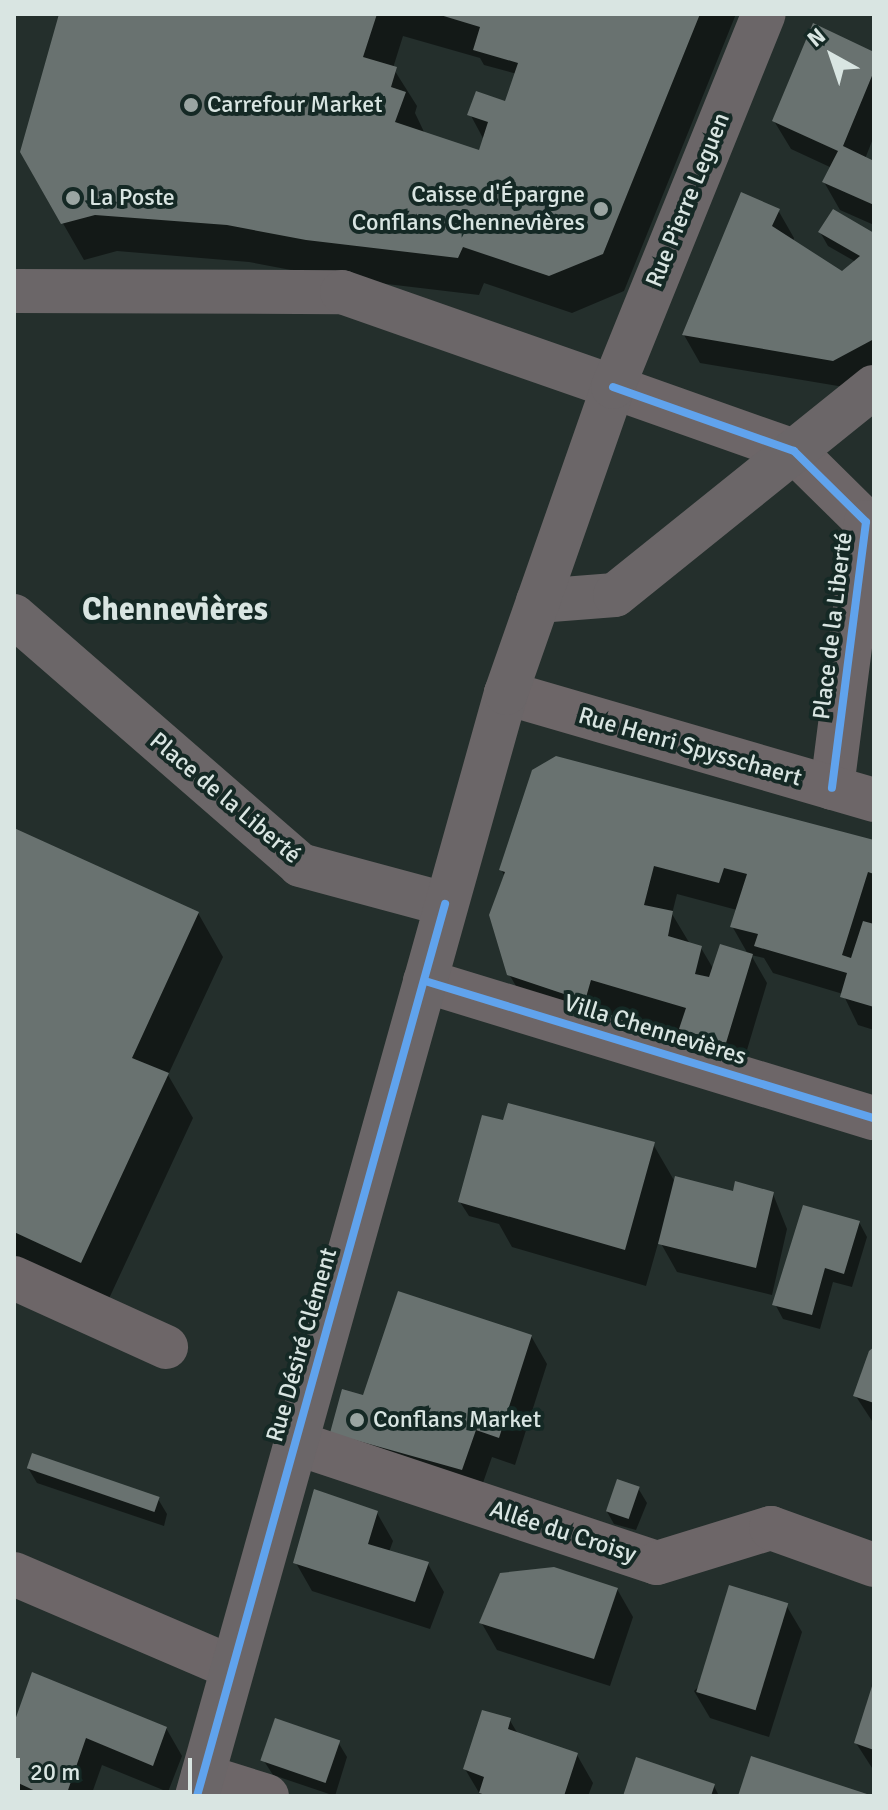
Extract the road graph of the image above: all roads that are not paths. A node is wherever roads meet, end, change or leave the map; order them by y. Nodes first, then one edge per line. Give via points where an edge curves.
1 (764, 14) edge
2 (14, 291) edge
3 (613, 387) junction
4 (874, 387) edge
5 (794, 451) junction
6 (538, 601) junction
7 (14, 616) edge
8 (506, 693) junction
9 (832, 788) junction
10 (874, 800) edge
11 (445, 904) junction
12 (425, 981) junction
13 (874, 1118) edge
14 (14, 1278) edge
15 (166, 1347) dead end
16 (296, 1443) junction
17 (874, 1565) edge
18 (14, 1574) edge
19 (231, 1667) junction
20 (200, 1786) edge
21 (267, 1796) edge

1 - 3 main road, Rue Pierre Leguen
2 - 3 main road, Place de la Liberté via 342,292
3 - 5 street, Place de la Liberté
3 - 6 main road
4 - 5 main road
5 - 6 main road via 615,595
5 - 9 street, Place de la Liberté via 866,522
6 - 8 main road
7 - 11 main road, Place de la Liberté via 300,865
8 - 9 street, Rue Henri Spysschaert
8 - 11 main road
9 - 10 street, Rue Henri Spysschaert
11 - 12 main road, Rue Désiré Clément
12 - 13 street, Villa Chennevières
12 - 16 main road, Rue Désiré Clément
14 - 15 street
16 - 17 street, Allée du Croisy via 657,1563 771,1528
16 - 19 main road, Rue Désiré Clément
18 - 19 street
19 - 20 main road, Rue Désiré Clément
20 - 21 street

